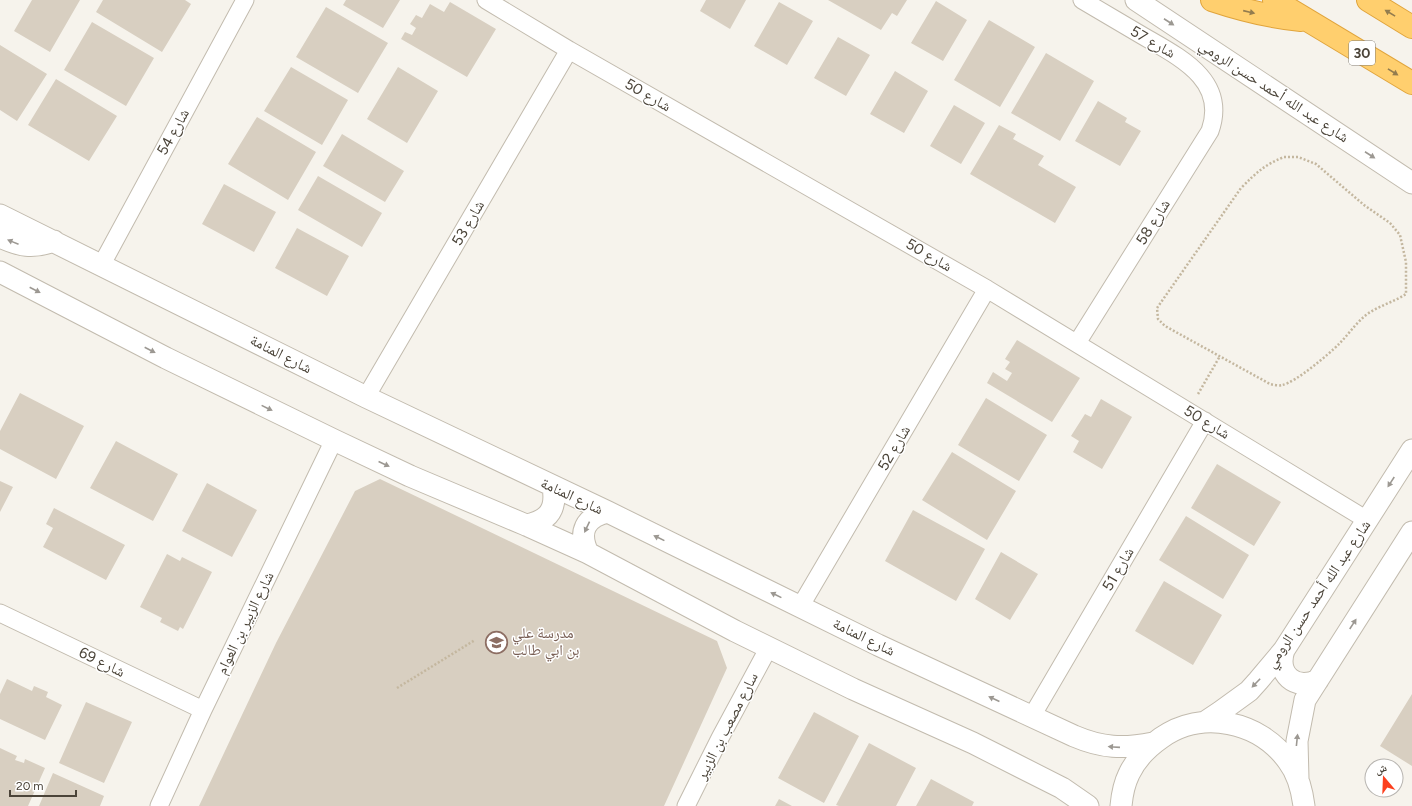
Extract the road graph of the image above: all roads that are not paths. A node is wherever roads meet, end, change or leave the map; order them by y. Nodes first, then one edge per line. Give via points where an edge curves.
1 (245, 0) edge
2 (486, 0) edge
3 (1082, 0) edge
4 (1136, 0) edge
5 (1212, 0) edge
6 (1274, 0) edge
7 (1368, 0) edge
8 (1312, 22) junction
9 (1412, 27) edge
10 (570, 50) junction
11 (1412, 83) edge
12 (1211, 97) joint
13 (1412, 183) edge
14 (0, 215) edge
15 (0, 237) edge
16 (54, 242) junction
17 (102, 264) junction
18 (0, 272) edge
19 (987, 288) junction
20 (1077, 343) junction
21 (366, 397) junction
22 (1205, 421) junction
23 (334, 440) junction
24 (1412, 450) edge
25 (553, 487) junction
26 (608, 512) junction
27 (1367, 520) junction
28 (526, 525) junction
29 (1412, 532) edge
30 (588, 553) junction
31 (800, 607) junction
32 (0, 613) edge
33 (769, 647) junction
34 (1284, 650) junction
35 (1318, 680) junction
36 (203, 710) junction
37 (1032, 716) junction
38 (1205, 722) junction
39 (1153, 743) junction
40 (1298, 779) junction
41 (159, 806) edge
42 (686, 806) edge
43 (1088, 806) edge
44 (1121, 806) edge
45 (1304, 806) edge

1 - 17 street, شارع 54
2 - 10 street, شارع 50
3 - 12 street, شارع 57 via 1180,58 1203,79
4 -> 13 street, شارع عبد الله أحمد حسن الرومي
5 -> 8 highway via 1244,11
6 - 8 highway, 30
9 -> 7 highway
8 -> 11 highway, 30
10 - 19 street, شارع 50
10 - 21 street, شارع 53
12 - 20 street, شارع 58 via 1214,112 1210,131
14 - 16 street, شارع المنامة
16 -> 15 street via 43,245 19,245
16 - 17 street, شارع المنامة
17 - 21 street, شارع المنامة
18 -> 23 street via 166,358
19 - 20 street, شارع 50
19 - 31 street, شارع 52
20 - 22 street, شارع 50
21 - 25 street, شارع المنامة
22 - 27 street, شارع 50
22 - 37 street, شارع 51
23 -> 28 street via 410,476
23 - 36 street, شارع الزبير بن العوام
24 -> 27 street, شارع عبد الله أحمد حسن الرومي
25 - 26 street, شارع المنامة
25 - 28 street via 553,508 537,523
26 -> 30 street via 599,514 585,526 583,535
31 -> 26 street, شارع المنامة
27 - 34 street, شارع عبد الله أحمد حسن الرومي
28 - 30 street
35 -> 29 street
30 - 33 street
37 -> 31 street, شارع المنامة
32 - 36 street, شارع 69
33 - 42 street, سارع مصعب بن الزبير
33 - 43 street via 853,689 973,743 1062,788
34 - 35 street via 1281,665 1288,678 1303,684
34 -> 38 street, شارع عبد الله أحمد حسن الرومي via 1248,691
40 -> 35 street via 1297,741 1302,711 1305,700
36 - 41 street, شارع الزبير بن العوام
39 -> 37 street, شارع المنامة via 1105,746 1079,738
38 - 39 street via 1186,725 1168,732
38 - 40 street via 1224,722 1260,735 1289,761
39 - 44 street via 1130,773 1123,790
40 - 45 street

